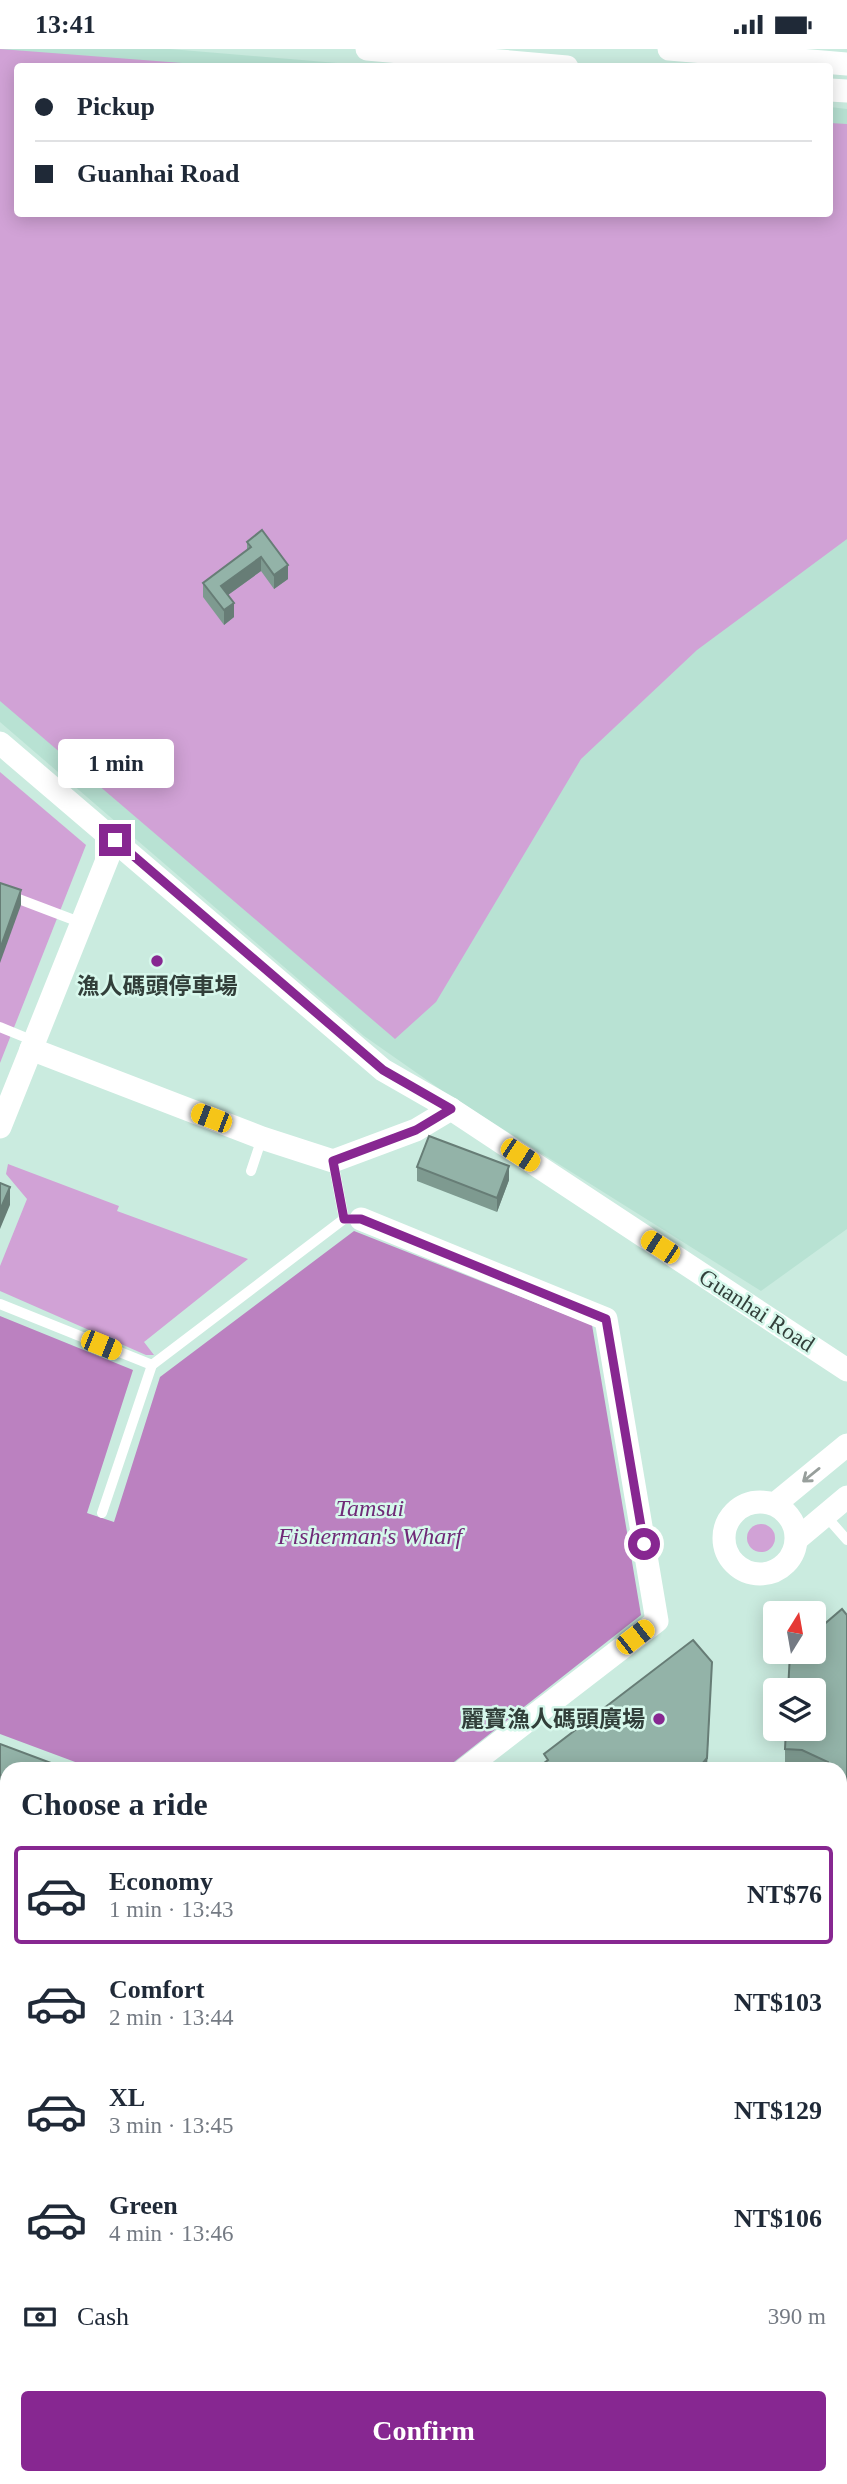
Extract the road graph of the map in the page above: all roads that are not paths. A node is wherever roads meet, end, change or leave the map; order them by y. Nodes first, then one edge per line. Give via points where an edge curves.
1 (367, 49) edge
2 (669, 49) edge
3 (523, 63) edge
4 (847, 64) edge
5 (0, 743) edge
6 (115, 840) junction
7 (0, 892) edge
8 (82, 923) junction
9 (0, 1027) edge
10 (33, 1045) junction
11 (451, 1109) junction
12 (0, 1126) edge
13 (262, 1138) junction
14 (333, 1161) junction
15 (251, 1171) dead end
16 (353, 1219) junction
17 (0, 1304) edge
18 (152, 1365) junction
19 (847, 1370) edge
20 (847, 1445) edge
21 (847, 1497) edge
22 (775, 1504) junction
23 (102, 1513) dead end
24 (825, 1515) junction
25 (797, 1539) junction
26 (847, 1540) edge
27 (474, 1762) edge

1 - 3 street
2 - 4 street
5 - 6 street, Guanhai Road
6 - 8 street
6 - 11 street, Guanhai Road via 383,1070
7 - 8 lane
8 - 10 street
9 - 10 lane
10 - 12 street
10 - 13 street
11 - 14 street via 416,1130
11 - 19 street, Guanhai Road
13 - 14 street
13 - 15 lane
14 - 16 lane
16 - 18 lane
16 - 27 street via 606,1319 657,1621
17 - 18 lane
18 - 23 lane
20 -> 22 street
21 - 24 street
22 - 25 street via 793,1521
22 - 25 street via 752,1502 732,1514 724,1536 730,1558 750,1573 774,1572 792,1556
24 - 25 street
24 - 26 lane

